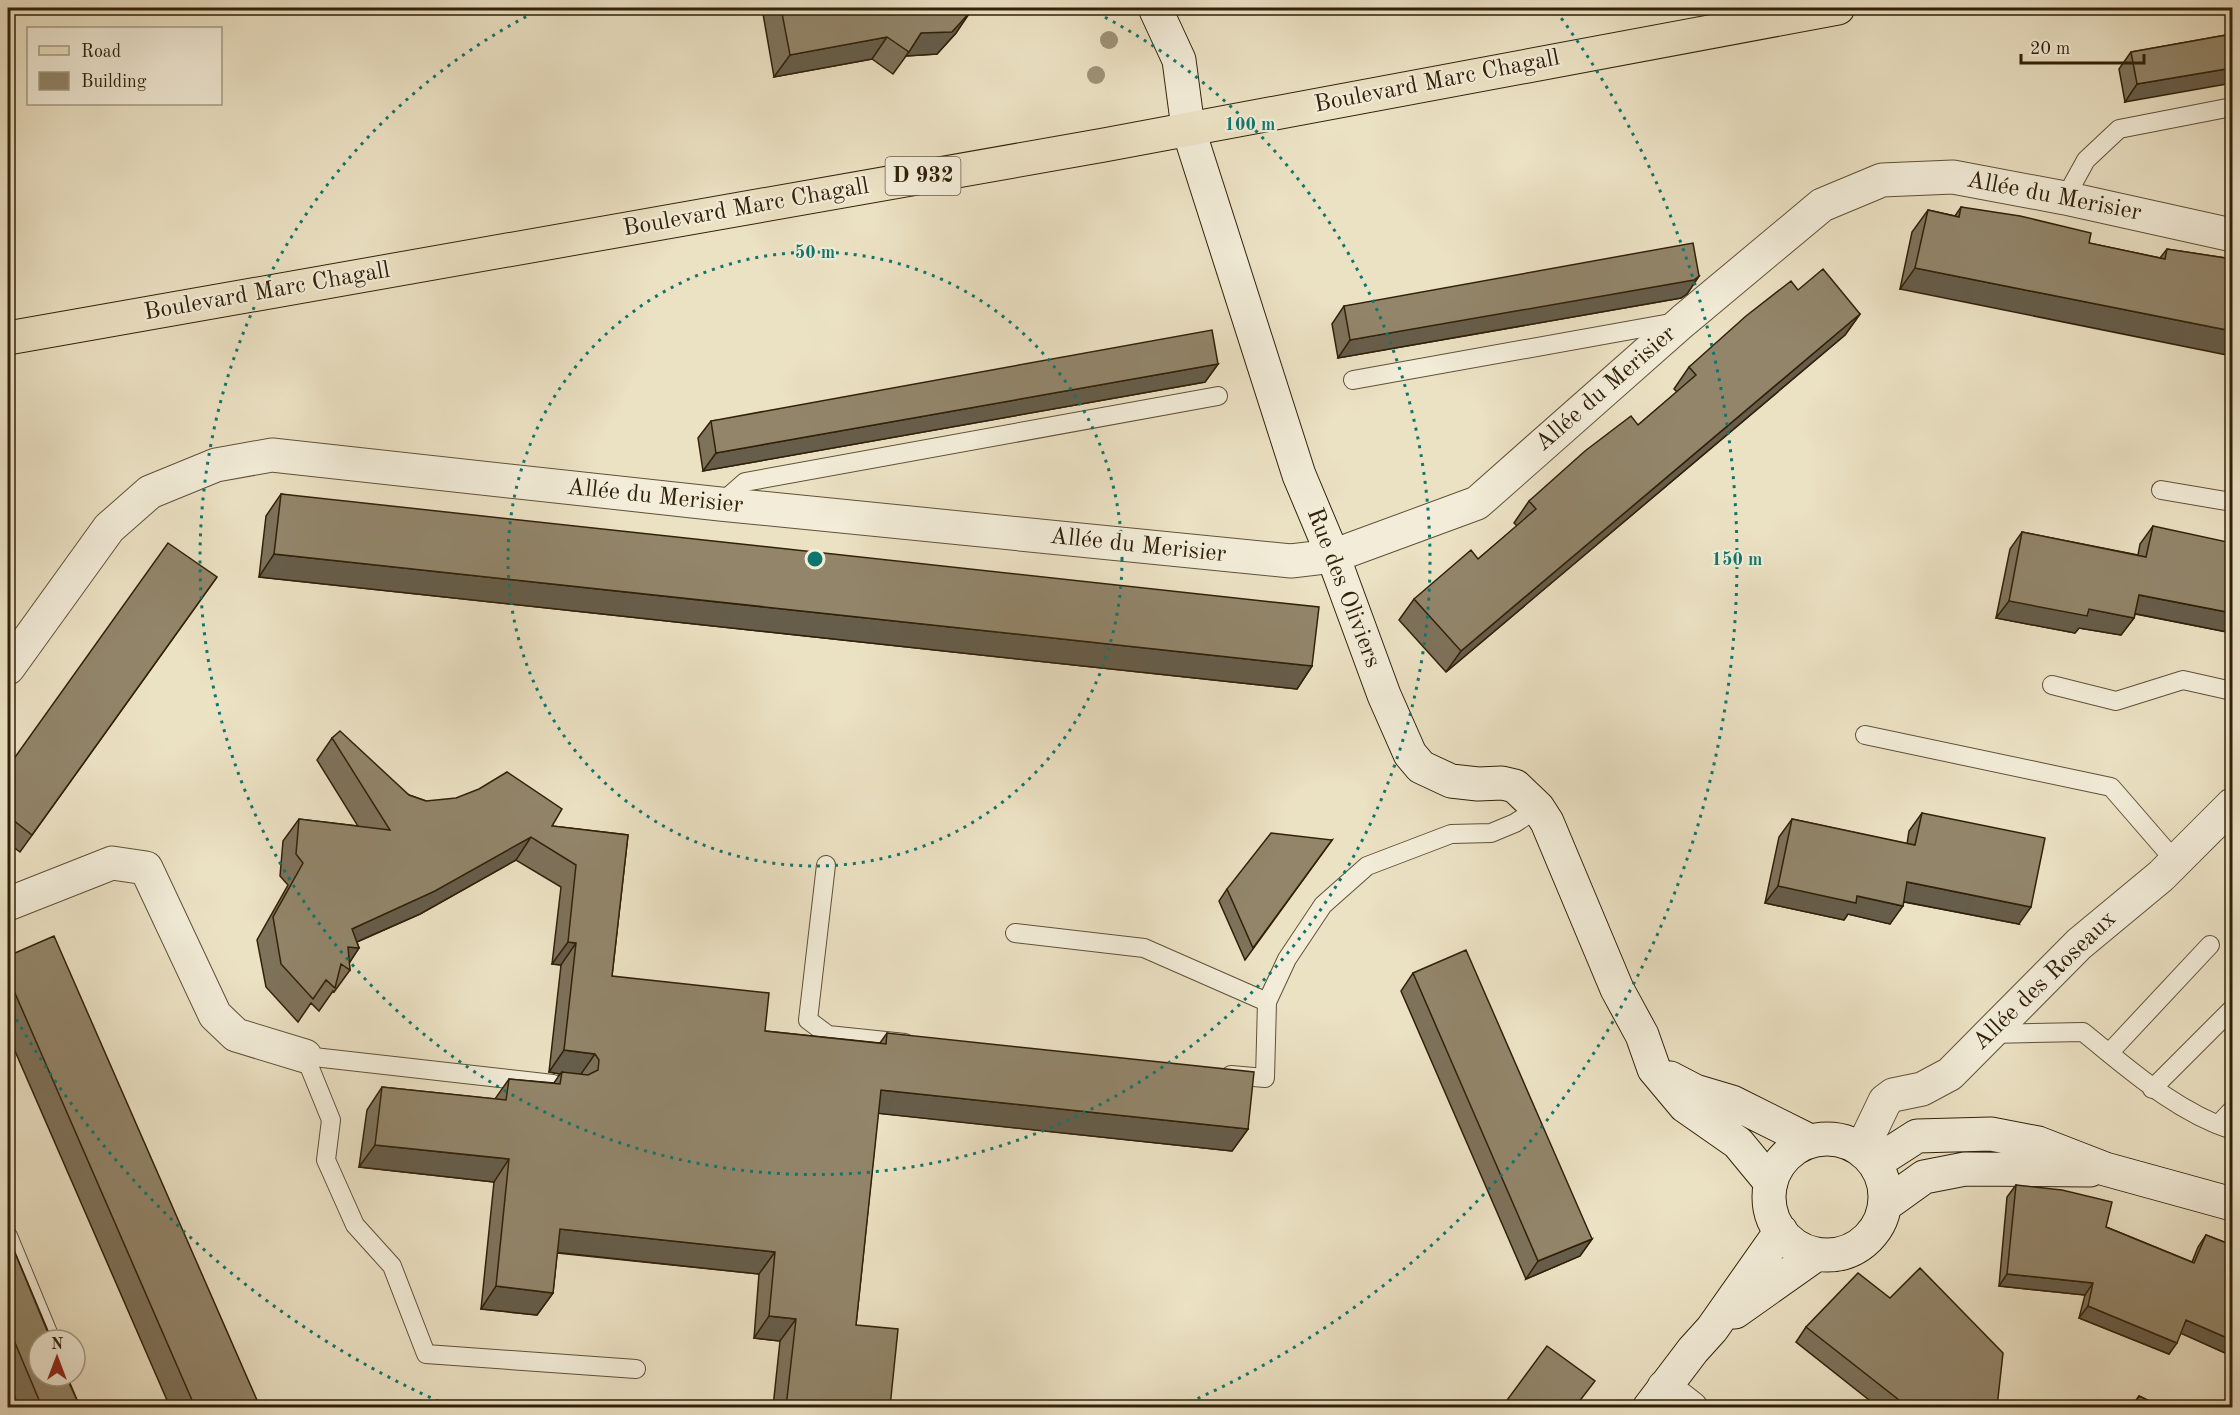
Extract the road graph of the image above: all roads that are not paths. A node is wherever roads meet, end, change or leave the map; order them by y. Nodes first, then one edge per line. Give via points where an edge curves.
1 (1155, 8) edge
2 (1838, 8) edge
3 (2232, 107) edge
4 (1188, 128) junction
5 (2065, 198) junction
6 (2232, 235) edge
7 (1683, 321) junction
8 (8, 338) edge
9 (1353, 380) dead end
10 (1218, 396) dead end
11 (2161, 490) dead end
12 (2232, 502) edge
13 (720, 504) junction
14 (1333, 556) junction
15 (8, 668) edge
16 (2052, 685) dead end
17 (2232, 692) edge
18 (1865, 735) dead end
19 (2232, 805) edge
20 (1538, 808) junction
21 (2176, 862) junction
22 (826, 865) dead end
23 (8, 904) edge
24 (1015, 933) dead end
25 (2210, 945) dead end
26 (1267, 1002) junction
27 (2232, 1009) edge
28 (1989, 1035) junction
29 (922, 1045) edge
30 (2109, 1053) junction
31 (305, 1056) junction
32 (1654, 1069) junction
33 (1218, 1074) edge
34 (573, 1086) edge
35 (2152, 1089) junction
36 (2232, 1110) edge
37 (2225, 1127) edge
38 (1810, 1141) junction
39 (1868, 1156) junction
40 (2105, 1169) junction
41 (1771, 1183) junction
42 (2232, 1204) edge
43 (1885, 1205) junction
44 (1780, 1231) junction
45 (8, 1236) edge
46 (1816, 1254) junction
47 (46, 1328) edge
48 (1712, 1329) junction
49 (636, 1369) dead end
50 (1657, 1397) edge
51 (1691, 1407) edge

1 - 4 street, Rue des Oliviers via 1179,60
2 - 4 main road, Boulevard Marc Chagall / D 932
3 - 5 lane via 2119,129 2086,160
4 - 8 main road, Boulevard Marc Chagall / D 932
4 - 14 street, Rue des Oliviers via 1299,475
5 - 6 street, Allée du Merisier
5 - 7 street, Allée du Merisier via 1953,177 1882,180 1822,205
7 - 9 lane
7 - 14 street, Allée du Merisier via 1477,503
10 - 13 lane via 746,482
11 - 12 lane
13 - 14 street, Allée du Merisier via 1291,561
13 - 15 street, Allée du Merisier via 272,455 216,465 150,492 109,528
14 - 20 street, Rue des Oliviers via 1410,754 1421,766 1451,781 1515,786
16 - 17 lane via 2116,701 2183,680
18 - 21 lane via 2110,787
19 - 21 street, Allée des Roseaux
20 - 26 lane via 1491,833 1450,834 1367,866 1323,905 1287,959
20 - 32 street, Rue des Oliviers
21 - 28 street, Allée des Roseaux via 2079,944
22 - 29 lane via 808,1020 828,1035
23 - 31 street via 112,863 146,868 215,1015 236,1035
24 - 26 lane via 1144,948
25 - 30 lane
26 - 33 lane via 1266,1078
27 - 35 lane
28 - 30 lane via 2083,1032
28 - 39 street, Allée des Roseaux via 1950,1074 1922,1089 1893,1095 1885,1101
30 - 35 lane
31 - 34 lane
31 - 49 lane via 331,1120 326,1160 355,1225 392,1266 426,1354
32 - 38 street via 1695,1091 1763,1116
32 - 41 street, Rue des Oliviers via 1685,1106 1738,1143
35 - 37 lane
36 - 37 lane
38 - 39 street via 1846,1141
38 - 41 street via 1792,1150 1779,1164
39 - 40 street via 1917,1136 1991,1134 2038,1143
39 - 43 street via 1882,1176
40 - 42 street
40 - 43 street via 1965,1169 1924,1177
41 - 44 street via 1770,1208
43 - 46 street via 1880,1223 1853,1249 1835,1255
44 - 46 street via 1790,1242
44 - 48 street
45 - 47 lane
46 - 48 street
48 - 50 street
50 - 51 street

